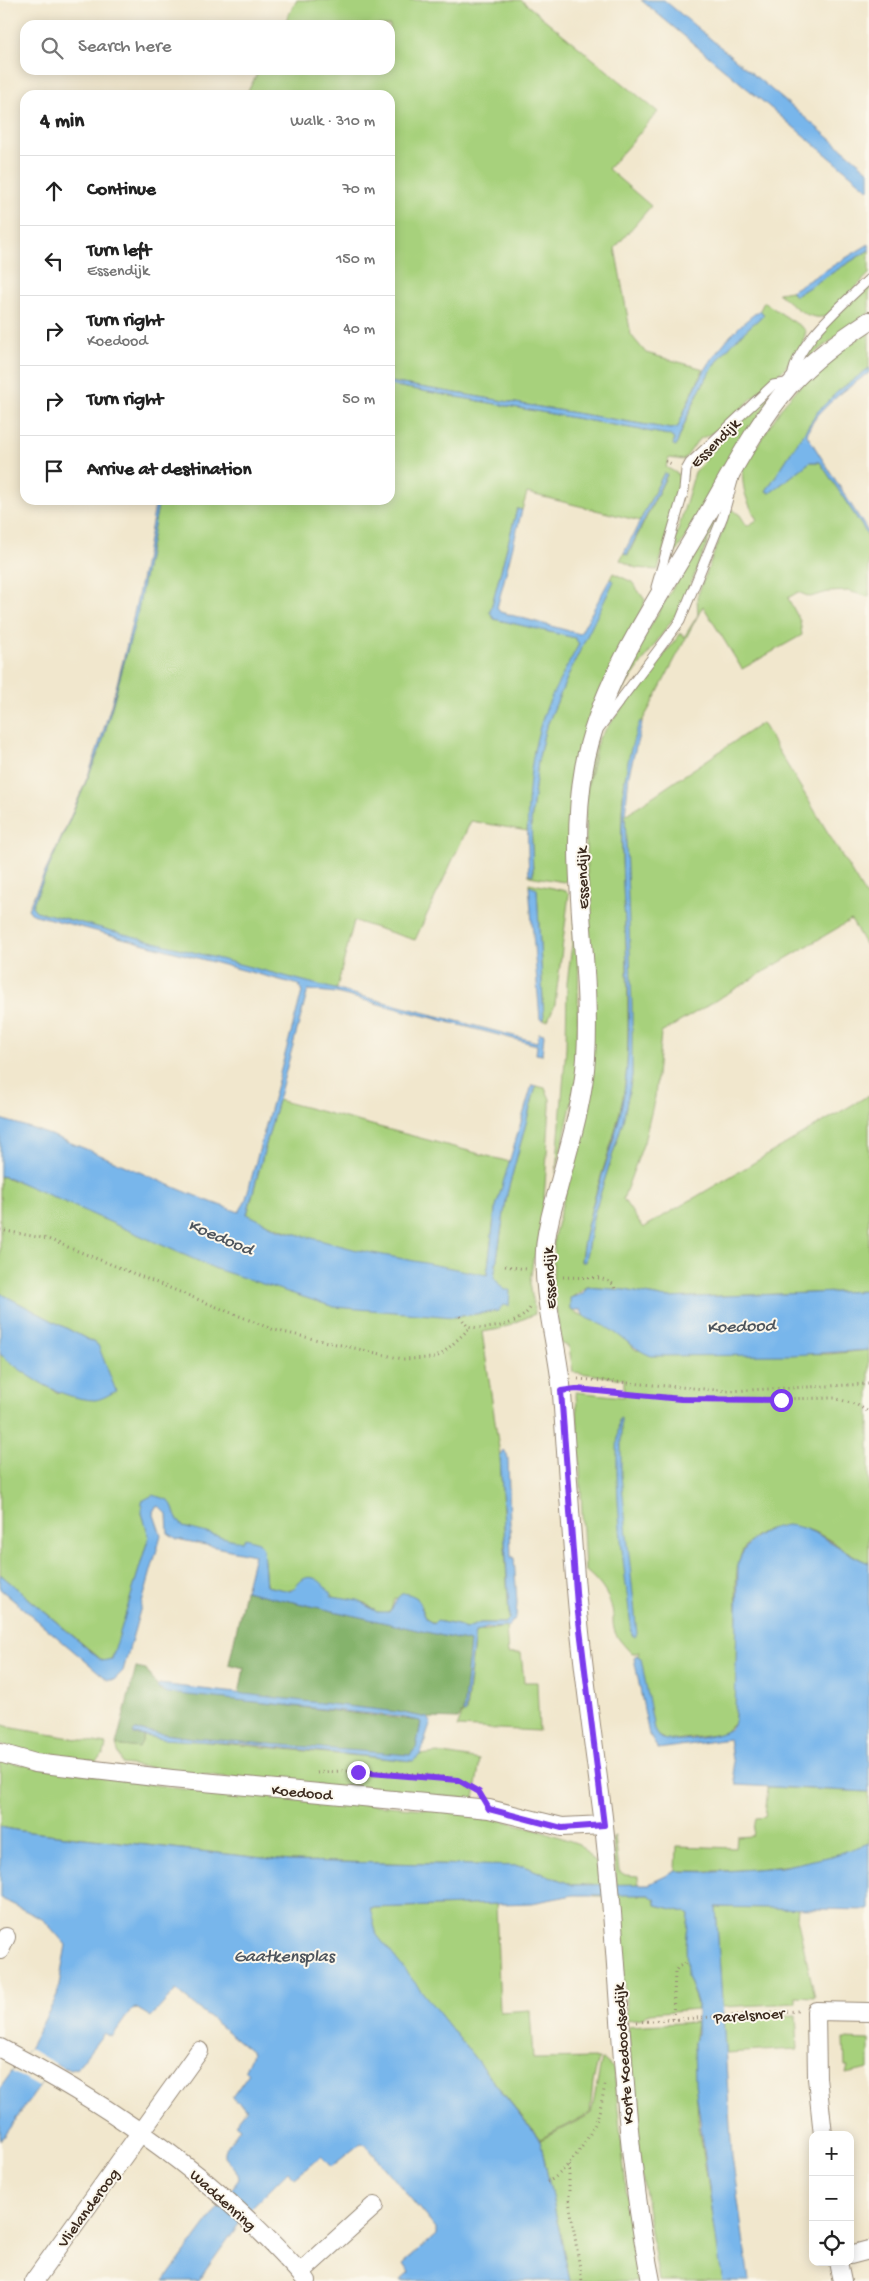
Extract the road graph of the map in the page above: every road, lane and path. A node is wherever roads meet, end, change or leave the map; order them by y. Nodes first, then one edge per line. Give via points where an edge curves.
1 (869, 279) edge
2 (869, 321) edge
3 (792, 382) junction
4 (735, 467) junction
5 (648, 617) junction
6 (592, 734) junction
7 (0, 1230) edge
8 (505, 1266) dead end
9 (531, 1270) dead end
10 (471, 1327) dead end
11 (869, 1384) edge
12 (561, 1386) junction
13 (869, 1412) edge
14 (0, 1753) edge
15 (312, 1774) dead end
16 (489, 1809) junction
17 (604, 1825) junction
18 (688, 1962) dead end
19 (816, 2011) junction
20 (869, 2012) edge
21 (682, 2018) joint
22 (673, 2019) junction
23 (643, 2022) dead end
24 (0, 2048) edge
25 (198, 2052) dead end
26 (606, 2080) dead end
27 (822, 2131) edge
28 (140, 2132) junction
29 (569, 2165) junction
30 (547, 2182) dead end
31 (374, 2206) dead end
32 (869, 2250) edge
33 (854, 2253) edge
34 (839, 2266) edge
35 (304, 2277) edge
36 (34, 2281) edge
37 (582, 2281) edge
38 (651, 2281) edge
39 (842, 2281) edge

1 - 3 lane, Essendijk via 806,345 792,374
2 - 3 street, Essendijk via 811,363
3 - 4 street, Essendijk
3 - 5 lane, Essendijk via 773,385 690,463
4 - 5 street, Essendijk
4 - 6 lane, Essendijk via 732,492 680,621 604,723
5 - 6 street, Essendijk via 612,684
6 - 12 street, Essendijk via 579,809 586,1063 545,1250 546,1289
7 - 10 path via 48,1239 274,1330 403,1359 434,1358
8 - 9 path
11 - 12 path via 730,1391 576,1379
12 - 13 path via 711,1400 835,1398
12 - 17 street, Essendijk via 577,1605
14 - 16 street, Koedood via 35,1763 172,1779
15 - 16 path via 358,1772 458,1780 479,1792
16 - 17 street, Koedood via 562,1828
17 - 38 street, Korte Koedoodsedijk via 632,2176
18 - 22 path via 675,1972
19 - 20 street
19 - 21 path, Parelsnoer
19 - 27 street
21 - 22 path, Korte Koedoodsedijk
22 - 23 path, Korte Koedoodsedijk
24 - 28 street, Waddenring
25 - 28 street
26 - 29 path via 598,2118
28 - 35 street, Waddenring via 225,2198
28 - 36 street, Vlielanderoog
29 - 30 path
29 - 37 path via 568,2200
31 - 35 street, Waddenring
32 - 33 street
34 - 39 street

